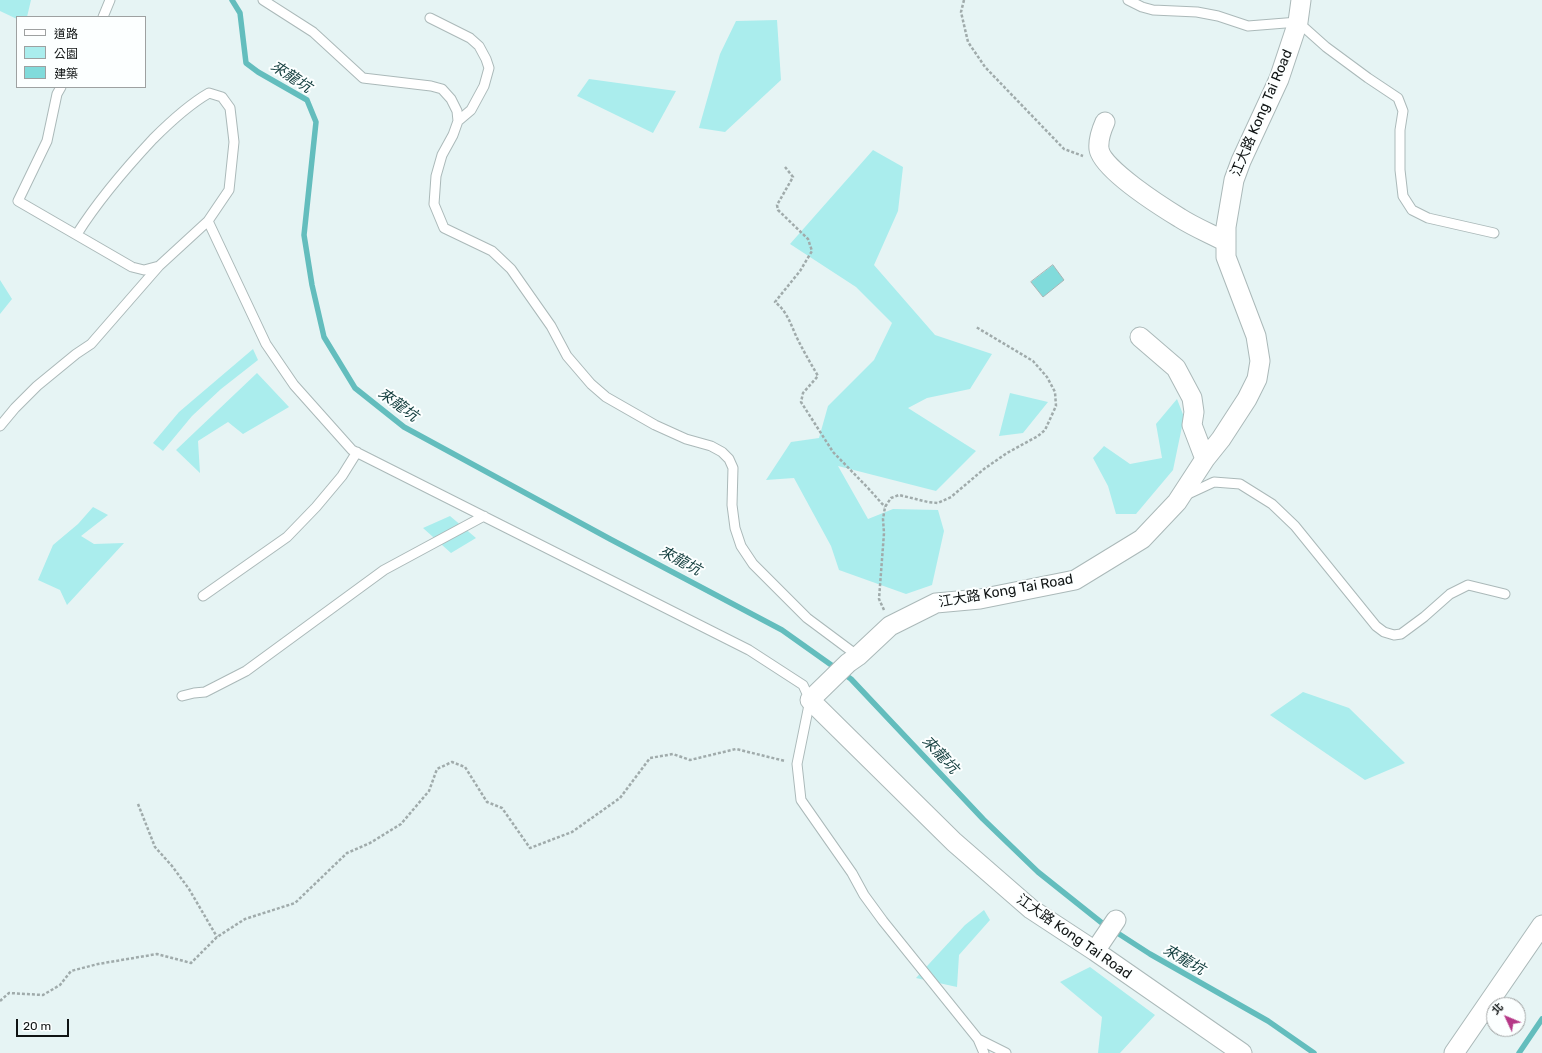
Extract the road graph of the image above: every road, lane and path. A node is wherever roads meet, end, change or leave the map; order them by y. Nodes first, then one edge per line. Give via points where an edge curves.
1 (110, 0) edge
2 (263, 0) edge
3 (964, 0) edge
4 (1128, 0) edge
5 (1301, 0) edge
6 (103, 16) edge
7 (430, 18) dead end
8 (1298, 22) junction
9 (60, 88) edge
10 (458, 121) junction
11 (1104, 122) dead end
12 (1106, 164) junction
13 (785, 167) dead end
14 (208, 221) junction
15 (1494, 233) dead end
16 (77, 234) junction
17 (1226, 242) junction
18 (159, 266) junction
19 (976, 327) dead end
20 (1140, 337) dead end
21 (0, 426) edge
22 (356, 452) junction
23 (1205, 459) junction
24 (1177, 502) junction
25 (885, 507) junction
26 (484, 516) junction
27 (1505, 594) dead end
28 (203, 596) dead end
29 (890, 626) junction
30 (853, 659) junction
31 (817, 694) junction
32 (182, 696) dead end
33 (797, 764) junction
34 (138, 804) dead end
35 (1116, 920) dead end
36 (1542, 925) edge
37 (217, 936) junction
38 (1095, 951) junction
39 (0, 1001) edge
40 (978, 1039) junction
41 (984, 1053) edge
42 (1006, 1053) edge
43 (1242, 1053) edge
44 (1454, 1053) edge

1 - 6 lane
2 - 10 lane via 313,32 363,78 442,88 452,99
3 - 12 path via 962,12 968,42 985,67 1064,150
4 - 8 lane via 1142,8 1197,12 1248,26
5 - 8 street, 江大路 Kong Tai Road
7 - 10 lane via 470,38 479,46 489,68 484,86 471,110
8 - 15 lane via 1338,56 1398,98 1403,111 1400,130 1402,196 1412,210 1428,218
8 - 17 street, 江大路 Kong Tai Road via 1279,79 1234,180
9 - 16 lane via 47,141 18,201
10 - 30 lane via 442,154 436,176 434,204 444,228 492,251 511,270 551,326 567,356 606,397 655,425 711,446 729,459 733,468 732,505 735,528 741,546 753,564
11 - 12 street via 1099,150
12 - 17 street via 1142,193 1181,219
13 - 25 path via 793,177 777,205 778,210 808,239 812,251 800,271 775,302 782,307 818,376 803,393 801,402 833,452
14 - 16 lane via 229,190 234,142 230,108 222,97 209,93 192,102 127,166 94,207
14 - 18 lane
14 - 22 lane via 266,344 294,385
16 - 18 lane via 132,267 144,270
17 - 23 street, 江大路 Kong Tai Road via 1226,258 1256,336 1260,361 1257,380 1247,399
18 - 21 lane via 91,344 38,386
19 - 25 path via 1033,361 1047,377 1055,392 1056,406 1045,430 990,465 951,497 938,503 899,496 891,498
20 - 23 street via 1176,368 1192,398 1192,425
22 - 26 lane
22 - 28 lane via 342,476 287,537
23 - 24 street, 江大路 Kong Tai Road
24 - 27 lane via 1188,493 1214,482 1240,484 1272,504 1295,526 1376,626 1394,635 1401,634 1450,594 1468,585
24 - 29 street, 江大路 Kong Tai Road via 1142,539 1075,580 980,599 936,603
25 - 29 path via 879,599
26 - 31 lane via 749,650
26 - 32 lane via 384,570 246,671 205,692
29 - 30 street, 江大路 Kong Tai Road
30 - 31 street, 江大路 Kong Tai Road
31 - 33 lane
31 - 38 street, 江大路 Kong Tai Road via 971,858 1031,909
33 - 37 path via 736,749 690,760 673,754 650,758 620,798 572,832 530,848 502,808 487,802 465,767 452,762 437,769 429,790 401,824 370,843 347,853 295,903 245,919
33 - 40 lane via 801,800 883,921
34 - 37 path via 155,847 172,866
35 - 38 street
36 - 44 street
37 - 39 path via 191,963 157,954 98,964 71,971 60,985 43,995 9,993
38 - 43 street, 江大路 Kong Tai Road
40 - 41 lane
40 - 42 lane

